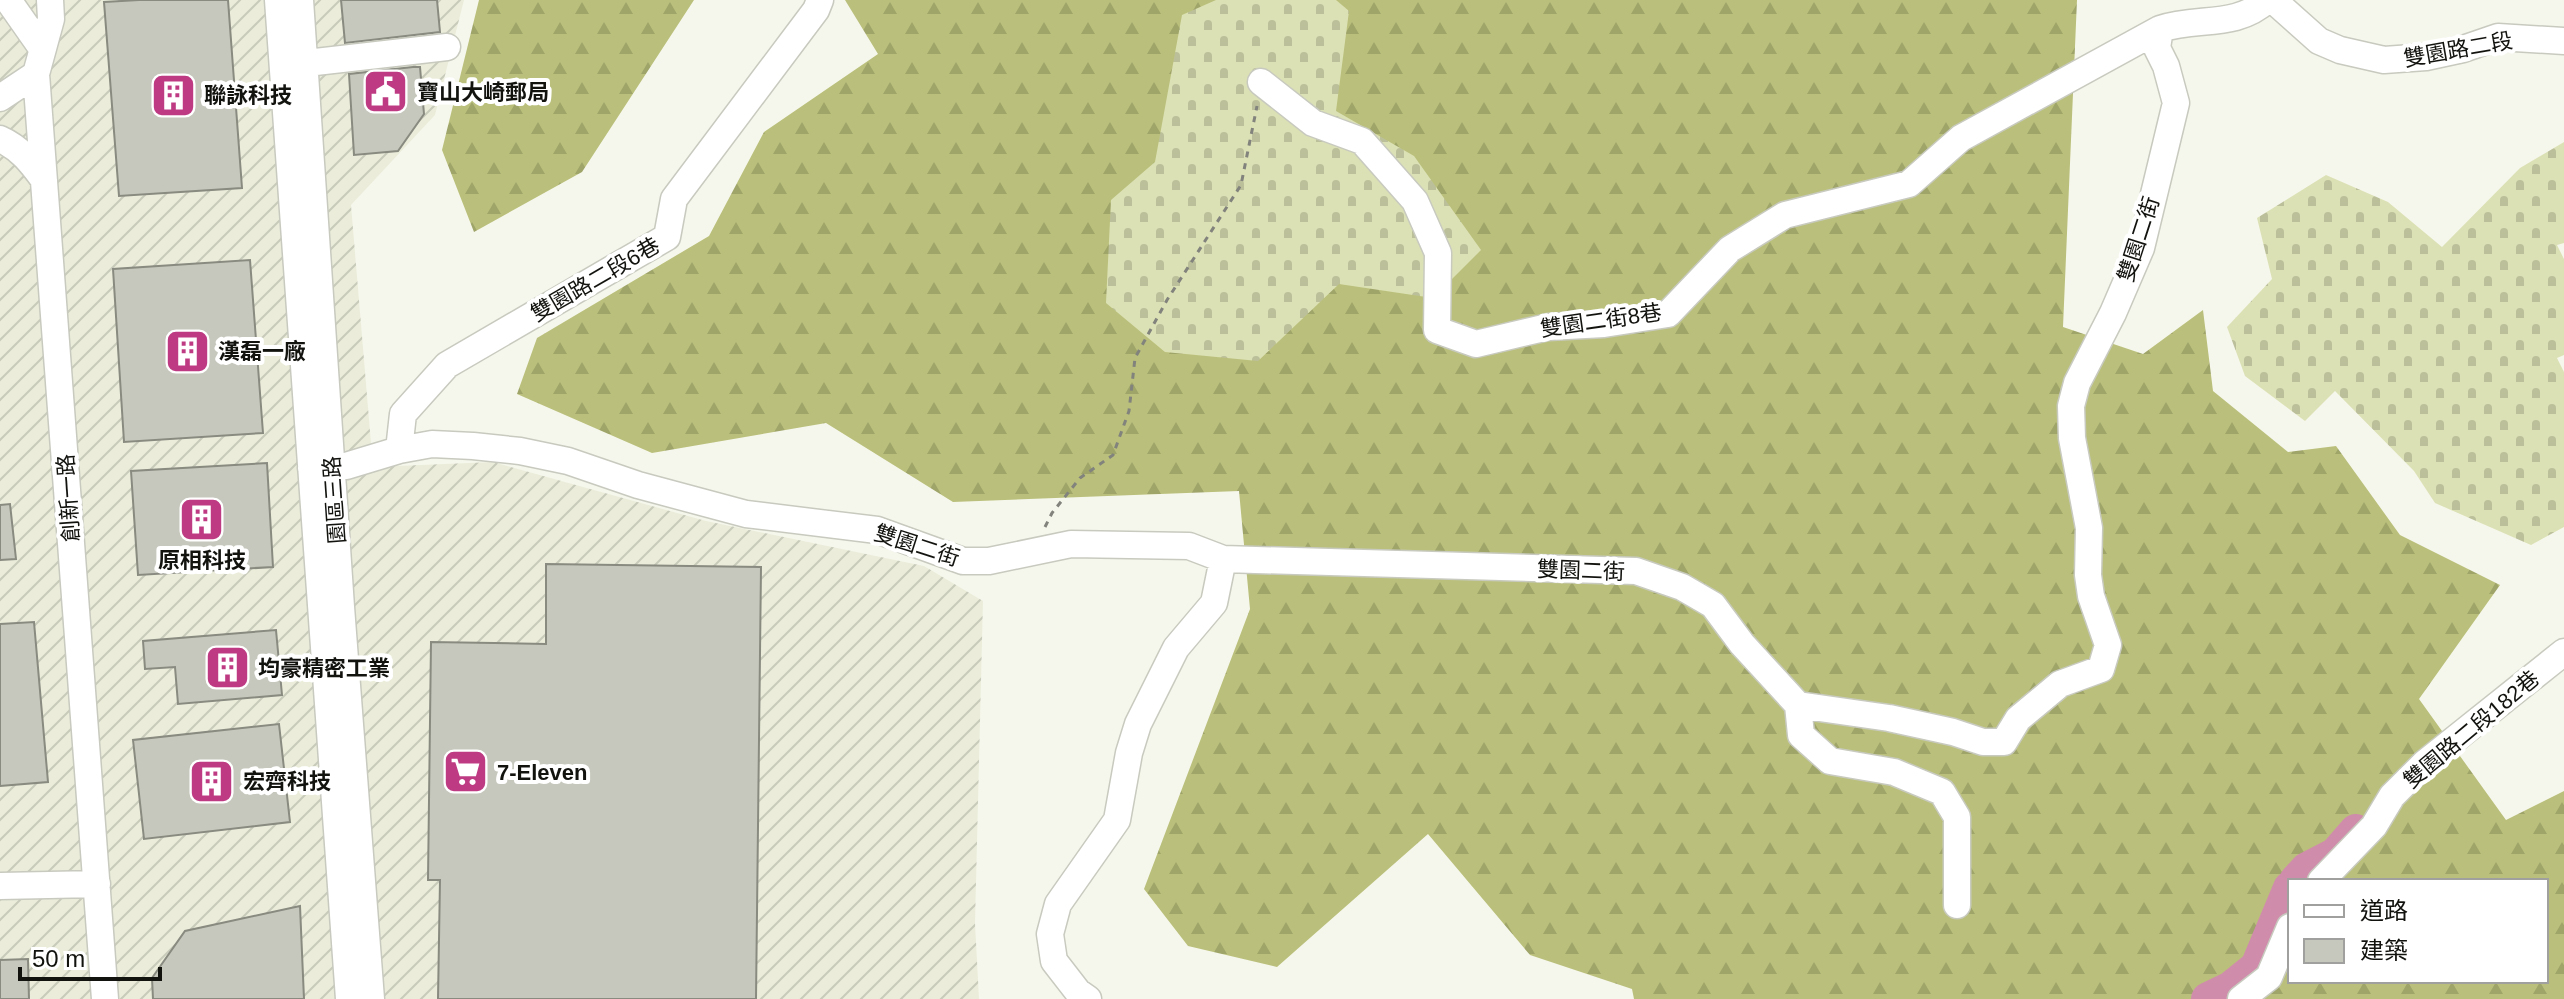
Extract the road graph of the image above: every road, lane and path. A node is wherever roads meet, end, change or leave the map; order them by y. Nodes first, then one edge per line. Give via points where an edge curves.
1 (8, 0) edge
2 (50, 0) edge
3 (278, 0) edge
4 (300, 0) edge
5 (820, 0) edge
6 (2267, 0) edge
7 (2273, 0) edge
8 (2160, 29) junction
9 (2564, 41) edge
10 (41, 47) junction
11 (447, 47) dead end
12 (293, 65) junction
13 (36, 74) junction
14 (1261, 82) joint
15 (0, 98) edge
16 (0, 139) edge
17 (44, 180) junction
18 (399, 450) junction
19 (321, 467) junction
20 (1032, 552) junction
21 (1223, 559) junction
22 (2564, 652) edge
23 (1798, 705) junction
24 (2323, 879) edge
25 (97, 884) junction
26 (0, 886) edge
27 (1957, 905) dead end
28 (2288, 932) edge
29 (105, 999) edge
30 (349, 999) edge
31 (371, 999) edge
32 (1088, 999) edge
33 (2241, 999) edge

1 - 10 street
2 - 10 street, 創新一路 via 51,19
3 - 12 street, 園區三路
4 - 12 street, 園區三路
5 - 18 street, 雙園路二段6巷 via 674,199 667,237 447,365 403,414
6 - 8 street via 2236,19
7 - 9 street, 雙園路二段 via 2319,41 2384,60 2426,57 2498,37
8 - 14 street, 雙園二街8巷 via 1961,138 1909,184 1785,215 1730,249 1668,314 1548,327 1476,344 1437,330 1438,253 1415,201 1362,141 1313,123
8 - 23 street, 雙園二街 via 2157,48 2176,103 2141,248 2071,406 2089,528 2091,596 2108,645 2101,669 2060,684 2018,719 2004,742
10 - 13 street, 創新一路
11 - 12 street
12 - 19 street, 園區三路
13 - 15 street
13 - 17 street, 創新一路
14 - 20 path via 1241,185 1135,358 1129,411 1113,455 1080,478 1052,513
16 - 17 street via 13,145
17 - 25 street, 創新一路
18 - 19 street, 雙園二街 via 346,466
18 - 20 street, 雙園二街 via 432,444 520,451 746,514 877,530 963,561
19 - 30 street, 園區三路
19 - 31 street, 園區三路
20 - 21 street, 雙園二街 via 1071,544 1159,544 1189,546
21 - 23 street, 雙園二街 via 1636,571 1713,605
21 - 32 street via 1214,603 1176,648 1138,724 1117,820 1058,904 1050,934 1054,961
22 - 24 street, 雙園路二段182巷 via 2425,763
23 - 27 street via 1801,735 1830,761 1894,772 1942,792 1957,817
25 - 26 street
25 - 29 street, 創新一路
28 - 33 street via 2269,977

